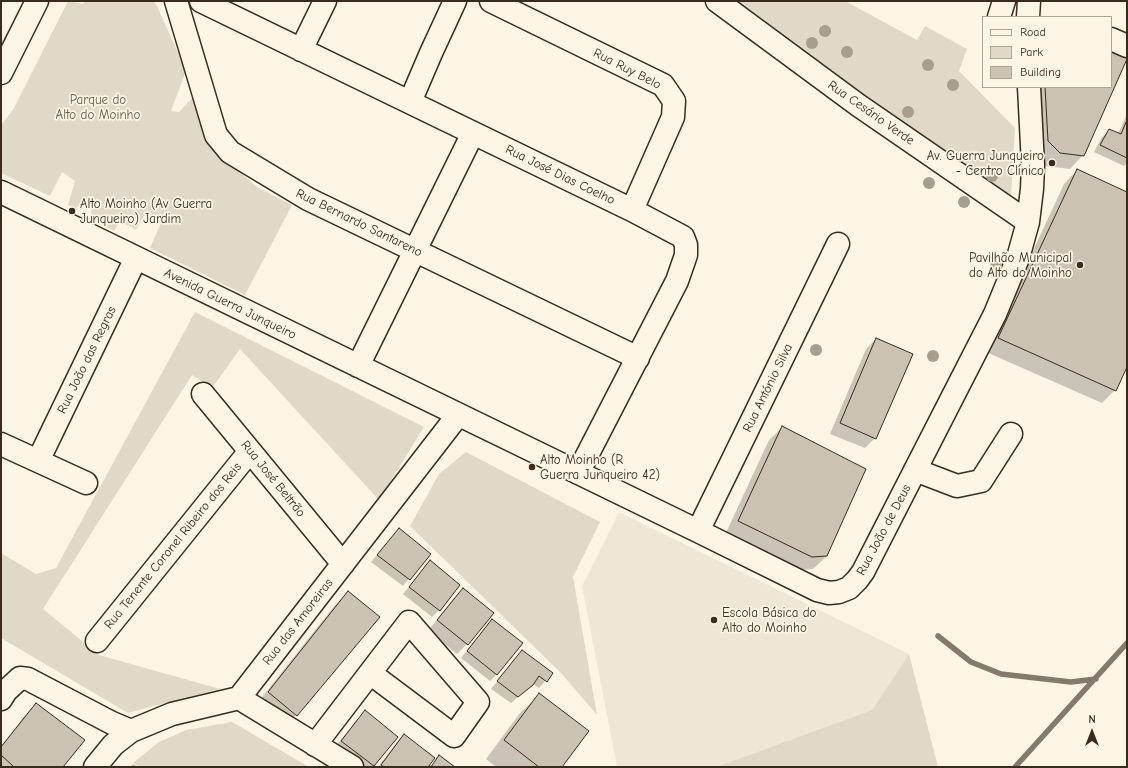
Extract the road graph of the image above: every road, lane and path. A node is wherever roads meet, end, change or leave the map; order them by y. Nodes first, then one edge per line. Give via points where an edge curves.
1 (37, 1) edge
2 (176, 1) edge
3 (201, 1) edge
4 (325, 1) edge
5 (455, 1) edge
6 (491, 1) edge
7 (717, 1) edge
8 (1004, 1) edge
9 (999, 16) edge
10 (1112, 39) edge
11 (1127, 46) edge
12 (301, 50) junction
13 (1, 73) edge
14 (1025, 89) edge
15 (410, 102) junction
16 (473, 133) junction
17 (1, 192) edge
18 (632, 210) junction
19 (1028, 222) junction
20 (838, 244) dead end
21 (416, 252) junction
22 (136, 258) junction
23 (638, 358) junction
24 (358, 366) junction
25 (203, 394) dead end
26 (458, 415) junction
27 (1011, 434) dead end
28 (1, 444) edge
29 (250, 451) junction
30 (38, 461) junction
31 (915, 470) junction
32 (578, 473) junction
33 (86, 483) dead end
34 (698, 531) junction
35 (343, 564) junction
36 (97, 642) dead end
37 (370, 673) junction
38 (239, 698) junction
39 (1, 699) edge
40 (131, 730) junction
41 (315, 745) junction
42 (95, 767) edge
43 (352, 767) edge

1 - 13 street
2 - 21 street, Rua Bernardo Santareno via 216,135 230,152 308,199
3 - 12 street, Rua José Dias Coelho
4 - 12 street
5 - 15 street
6 - 18 street, Rua Ruy Belo via 663,85 674,100 673,117
7 - 19 street, Rua Cesário Verde via 858,105
8 - 9 street
10 - 11 street
12 - 15 street, Rua José Dias Coelho
14 - 19 street, Rua João de Deus via 1033,165
15 - 16 street, Rua José Dias Coelho
16 - 18 street, Rua José Dias Coelho
16 - 21 street
17 - 22 street, Avenida Guerra Junqueiro
18 - 23 street, Rua José Dias Coelho via 683,237 686,245 686,255 677,280
19 - 31 street, Rua João de Deus via 1018,258 995,314
20 - 34 street, Rua António Silva
21 - 23 street, Rua Bernardo Santareno
21 - 24 street
22 - 24 street, Avenida Guerra Junqueiro
22 - 30 street, Rua João das Regras
23 - 32 street, Rua José Dias Coelho
24 - 26 street, Avenida Guerra Junqueiro
25 - 29 street, Rua José Beltrão
26 - 32 street, Rua João de Deus
26 - 35 street, Rua das Amoreiras
27 - 31 street via 981,481 957,486
28 - 30 street
29 - 35 street, Rua José Beltrão
29 - 36 street, Rua Tenente Coronel Ribeiro dos Reis
30 - 33 street
31 - 34 street, Rua João de Deus via 863,572 849,588 840,592 816,590
32 - 34 street, Rua João de Deus
35 - 38 street, Rua das Amoreiras
37 - 37 street via 409,622 478,702 454,736
37 - 41 street
38 - 40 street via 172,714
38 - 41 street
39 - 40 street via 20,678 28,679 112,723
40 - 42 street via 113,745
41 - 43 street

